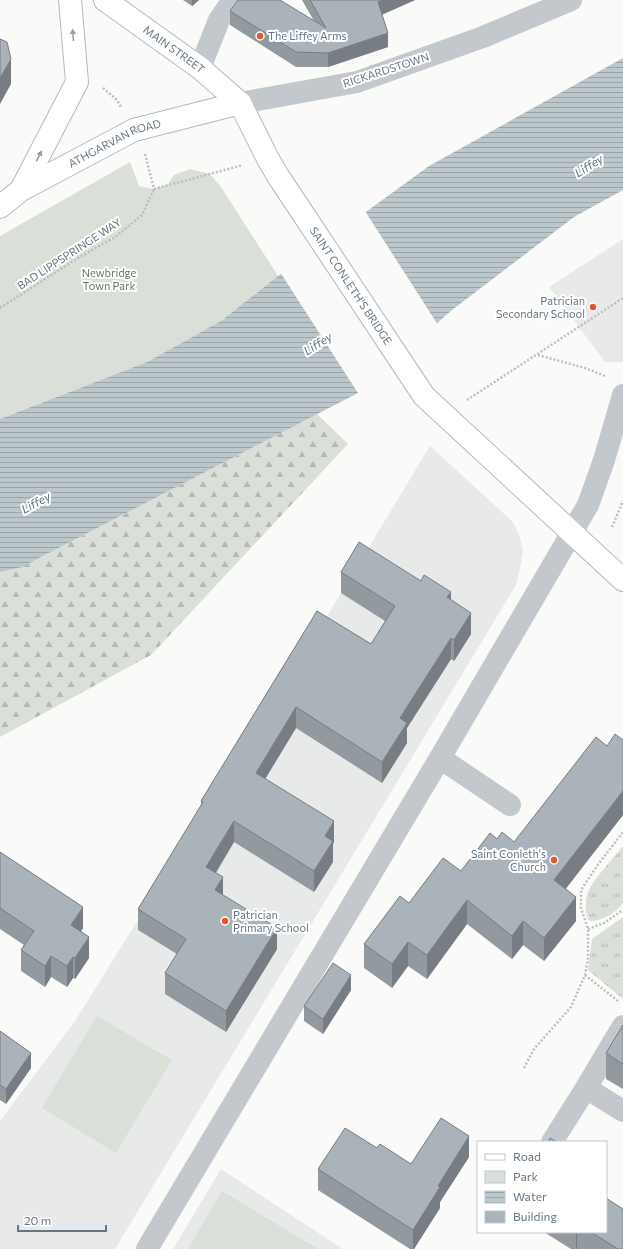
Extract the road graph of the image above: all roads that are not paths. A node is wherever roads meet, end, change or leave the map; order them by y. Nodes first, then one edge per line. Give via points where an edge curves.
1 (70, 0) edge
2 (105, 0) edge
3 (233, 0) edge
4 (571, 0) edge
5 (200, 68) junction
6 (240, 103) junction
7 (21, 190) junction
8 (0, 207) edge
9 (617, 387) edge
10 (571, 532) junction
11 (623, 580) edge
12 (440, 758) junction
13 (510, 805) dead end
14 (623, 1026) edge
15 (586, 1088) junction
16 (623, 1111) edge
17 (553, 1141) edge
18 (147, 1249) edge

7 -> 1 main road via 77,82
2 - 5 main road, MAIN STREET
3 - 5 street via 219,20
4 - 6 street, RICKARDSTOWN via 483,37 357,82
5 - 6 main road, MAIN STREET
6 - 7 main road, ATHGARVAN ROAD via 134,130
6 - 10 main road, SAINT CONLETH'S BRIDGE via 273,168 424,396
7 - 8 main road, ATHGARVAN ROAD
9 - 10 street via 604,460 588,505
10 - 11 main road, SAINT CONLETH'S BRIDGE
10 - 12 street
12 - 13 street
12 - 18 street
14 - 15 street
15 - 16 street
15 - 17 street

